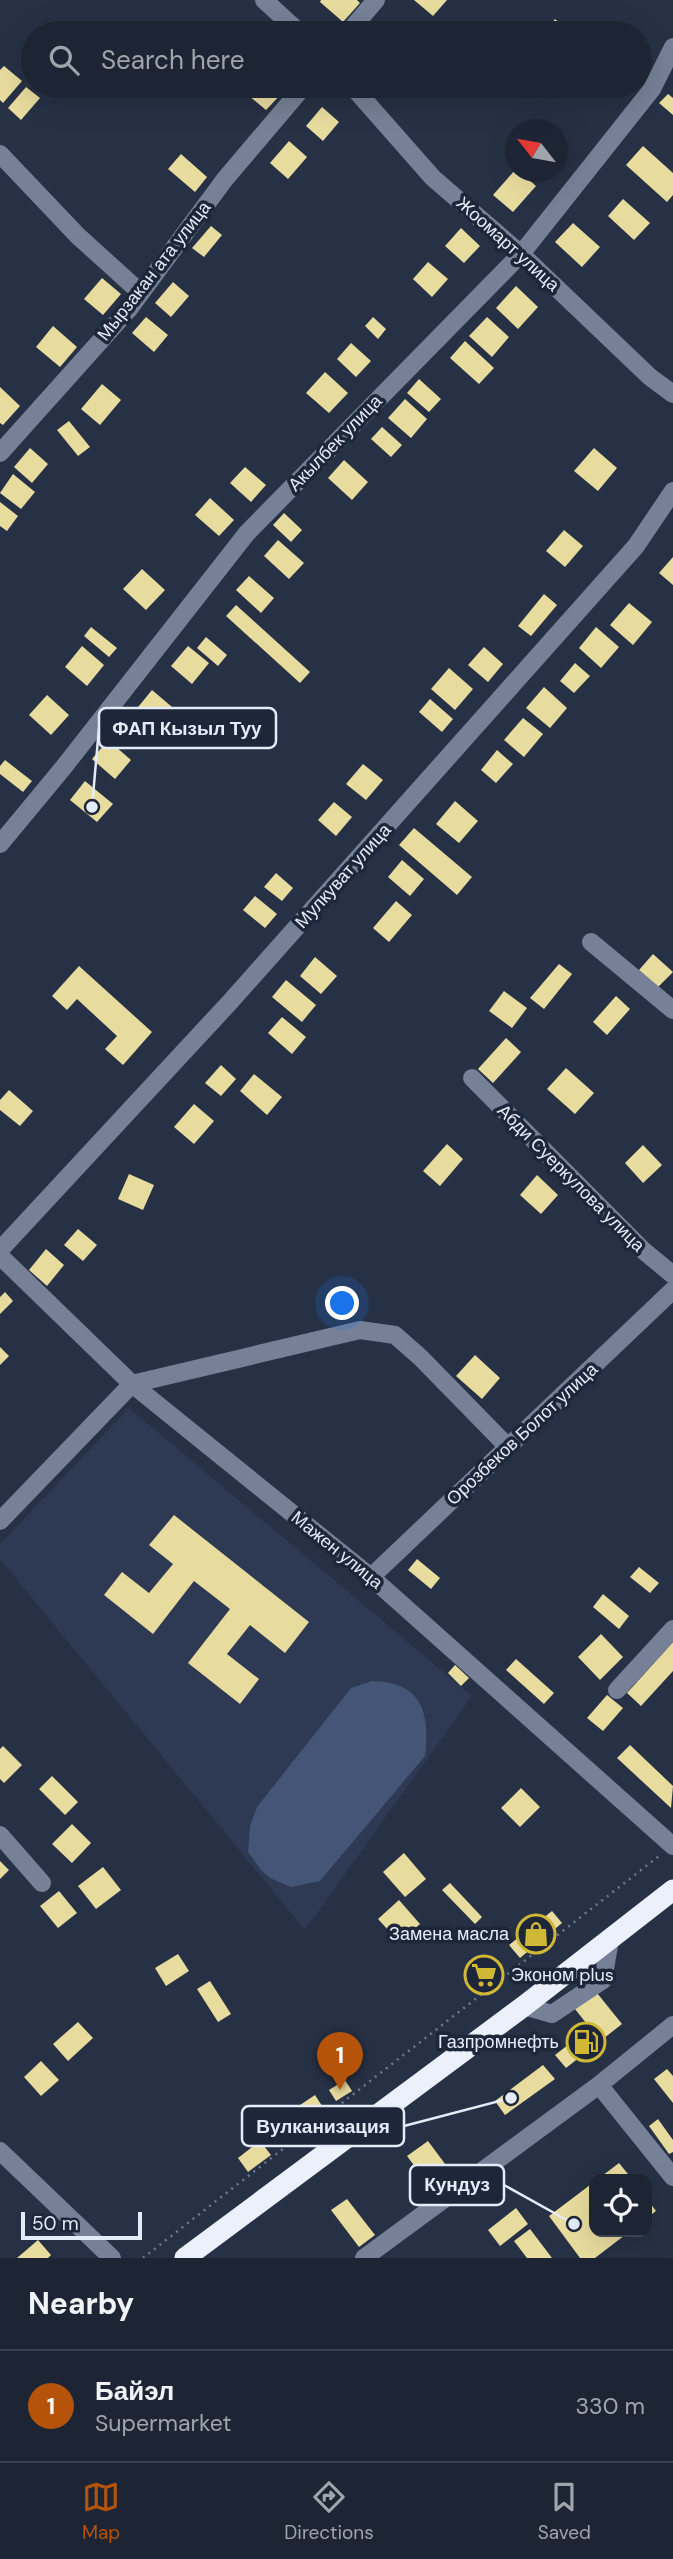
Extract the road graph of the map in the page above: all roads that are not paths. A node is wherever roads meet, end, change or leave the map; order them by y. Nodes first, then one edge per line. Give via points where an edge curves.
1 (264, 0) edge
2 (376, 0) edge
3 (287, 21) edge
4 (358, 21) edge
5 (673, 47) edge
6 (652, 89) edge
7 (294, 98) edge
8 (363, 98) edge
9 (645, 98) edge
10 (0, 155) edge
11 (521, 254) junction
12 (141, 293) junction
13 (673, 394) edge
14 (0, 453) edge
15 (673, 491) edge
16 (0, 844) edge
17 (591, 942) dead end
18 (673, 1010) edge
19 (472, 1078) dead end
20 (0, 1250) edge
21 (0, 1256) edge
22 (673, 1275) edge
23 (673, 1290) edge
24 (132, 1384) junction
25 (508, 1447) junction
26 (0, 1521) edge
27 (371, 1577) junction
28 (673, 1629) edge
29 (617, 1690) dead end
30 (0, 1835) edge
31 (673, 1845) edge
32 (42, 1883) dead end
33 (673, 1890) edge
34 (673, 2025) edge
35 (598, 2085) junction
36 (0, 2151) edge
37 (673, 2177) edge
38 (113, 2258) edge
39 (185, 2258) edge
40 (364, 2258) edge

1 - 3 street
2 - 4 street
5 - 6 street, Акылбек улица
7 - 12 street, Мырзакан ата улица via 225,179
8 - 11 street, Жоомарт улица via 433,178
9 - 11 street, Акылбек улица
10 - 12 street
11 - 13 street, Жоомарт улица
11 - 16 street, Акылбек улица via 247,533
12 - 14 street, Мырзакан ата улица
15 - 20 street, Мулкуват улица via 627,557 230,1002
17 - 18 street
19 - 22 street, Абди Суеркулова улица via 643,1251
21 - 24 street, Мажен улица
23 - 25 street, Орозбеков Болот улица
24 - 25 street via 372,1330 395,1335
24 - 26 street
24 - 27 street, Мажен улица
25 - 27 street, Орозбеков Болот улица
27 - 31 street, Мажен улица
28 - 29 street
30 - 32 street
33 - 39 highway
34 - 35 street
35 - 37 street
35 - 40 street
36 - 38 street

